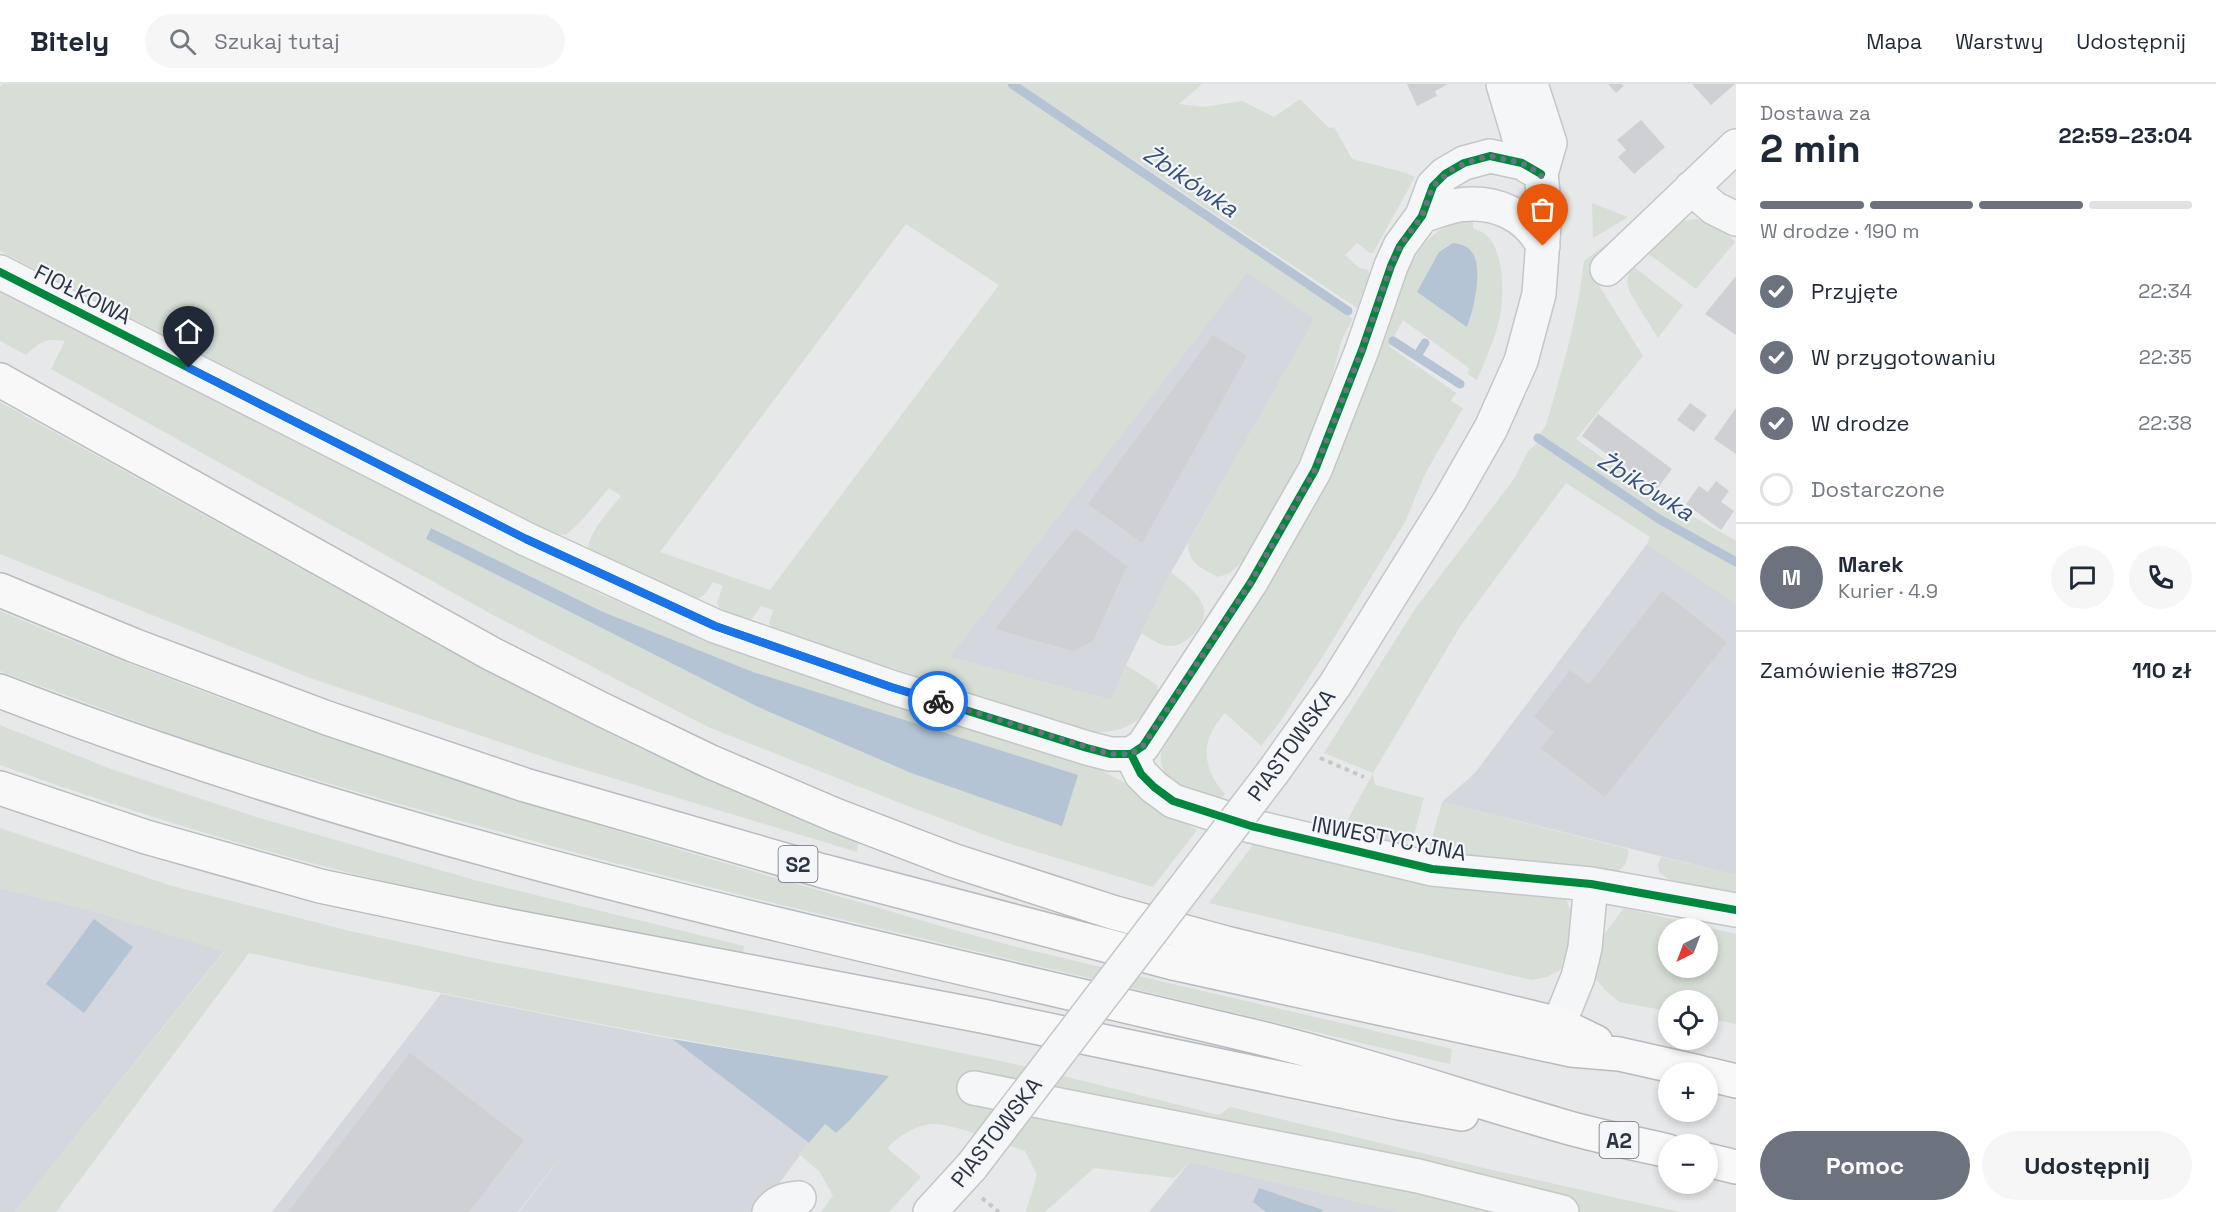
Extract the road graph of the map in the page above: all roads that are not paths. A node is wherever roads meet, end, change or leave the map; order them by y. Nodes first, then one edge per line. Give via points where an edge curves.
1 (1503, 84) edge
2 (1531, 84) edge
3 (1736, 146) edge
4 (1541, 174) junction
5 (1691, 188) junction
6 (1422, 216) junction
7 (1736, 219) edge
8 (1543, 246) junction
9 (1607, 269) dead end
10 (0, 272) edge
11 (0, 380) edge
12 (0, 590) edge
13 (0, 690) edge
14 (1131, 754) junction
15 (0, 788) edge
16 (1591, 884) junction
17 (1736, 910) edge
18 (1559, 1024) junction
19 (1619, 1054) junction
20 (1658, 1063) edge
21 (1718, 1077) edge
22 (1736, 1081) edge
23 (974, 1088) dead end
24 (1570, 1128) junction
25 (1658, 1149) edge
26 (1718, 1163) edge
27 (1736, 1167) edge
28 (799, 1198) dead end
29 (769, 1212) edge
30 (930, 1212) edge
31 (1562, 1212) edge

1 - 4 street via 1520,141
2 - 4 street via 1551,142
3 - 5 street
4 - 6 street via 1512,160 1490,156 1474,160 1438,180
4 - 8 street, PIASTOWSKA
5 - 7 street via 1713,208
5 - 9 street
6 - 8 street via 1459,205 1497,206 1524,220
6 - 14 street via 1391,266 1315,470 1251,582 1189,679 1143,746
8 - 30 street, PIASTOWSKA, bridge via 1539,294 1505,402 1350,661 1315,715 973,1179
10 - 14 street, FIOŁKOWA via 526,539 715,626 891,687 1087,748
11 - 18 highway via 492,654 711,762 835,816 952,860 1112,912
12 - 19 highway, S2 via 327,718 525,785 823,871 1177,964 1572,1050
13 - 24 highway via 75,720 362,815 767,921 1300,1047
14 - 16 street, INWESTYCYJNA via 1141,774 1173,801 1251,826 1432,869
15 - 24 highway via 146,837 331,889 982,1016 1399,1103
16 - 17 street, INWESTYCYJNA
16 - 18 street via 1585,948
18 - 19 highway
19 - 20 highway, S2
21 - 22 highway
23 - 31 street via 1418,1176
24 - 25 highway, A2
26 - 27 highway
28 - 29 street via 775,1204

